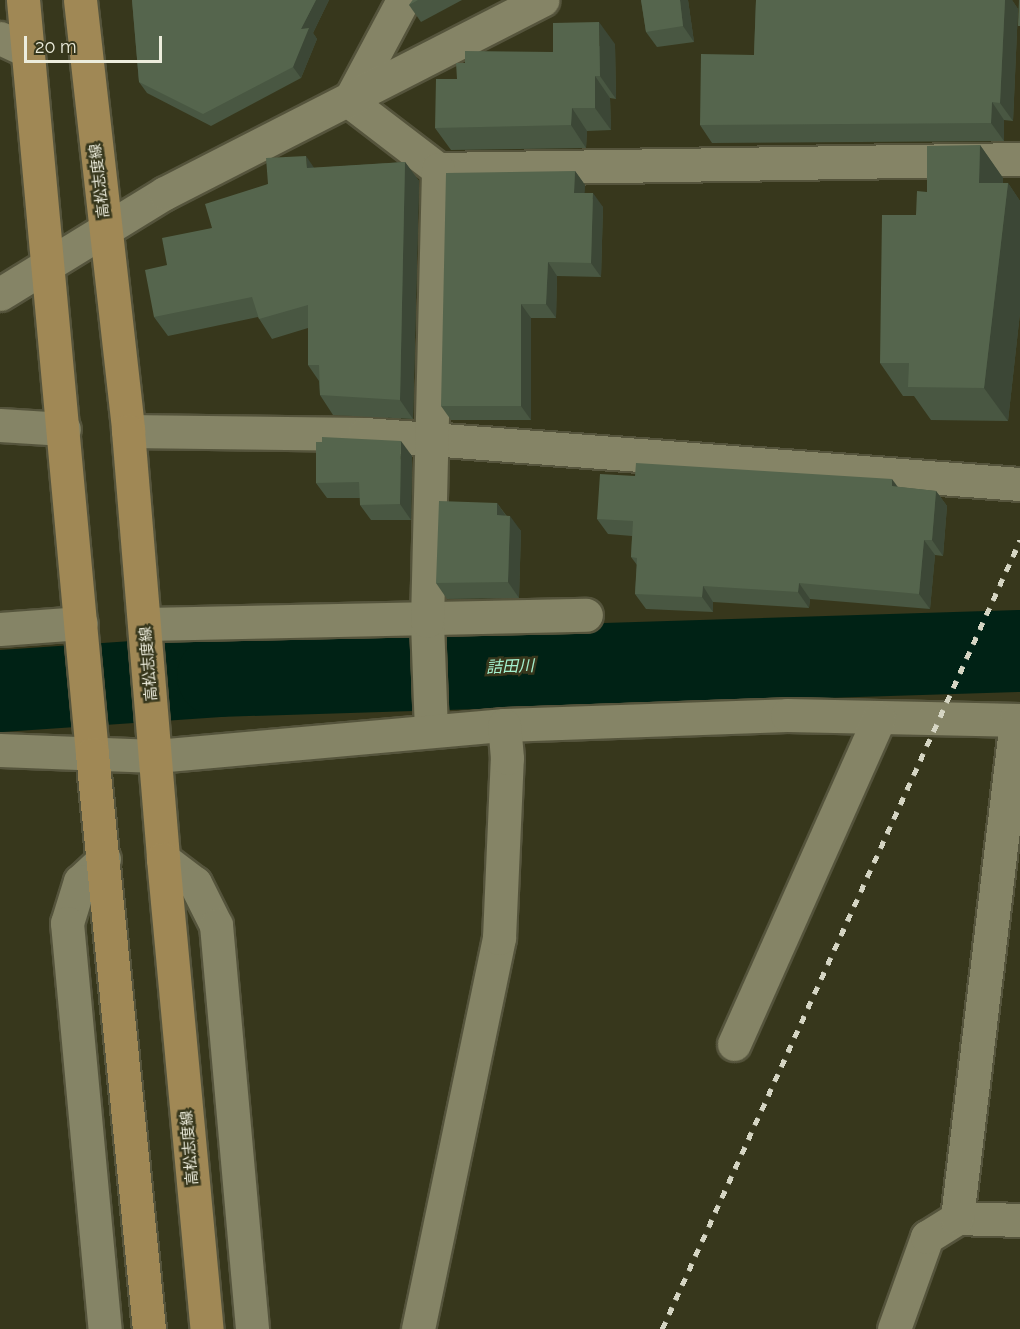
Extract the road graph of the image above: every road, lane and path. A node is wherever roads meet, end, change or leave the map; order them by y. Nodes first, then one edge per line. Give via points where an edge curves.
1 (23, 0) edge
2 (80, 0) edge
3 (402, 0) edge
4 (542, 0) edge
5 (14, 44) edge
6 (349, 101) junction
7 (1020, 159) edge
8 (438, 169) junction
9 (105, 229) junction
10 (49, 263) junction
11 (0, 294) edge
12 (0, 426) edge
13 (64, 429) junction
14 (128, 431) junction
15 (431, 440) junction
16 (1020, 484) edge
17 (586, 615) dead end
18 (427, 621) junction
19 (0, 629) edge
20 (147, 632) junction
21 (82, 634) junction
22 (879, 719) junction
23 (1018, 720) edge
24 (504, 725) junction
25 (431, 731) junction
26 (91, 745) junction
27 (156, 745) junction
28 (0, 750) edge
29 (104, 859) junction
30 (163, 859) junction
31 (734, 1044) dead end
32 (957, 1218) junction
33 (1020, 1220) edge
34 (105, 1329) edge
35 (149, 1329) edge
36 (207, 1329) edge
37 (252, 1329) edge
38 (418, 1329) edge
39 (894, 1329) edge

1 - 5 main road
2 - 9 main road, 高松志度線
3 - 6 street
4 - 6 street
5 - 10 main road
6 - 8 street
6 - 9 street via 165,193
7 - 8 street
8 - 15 street
9 - 10 street
9 - 14 main road, 高松志度線
10 - 11 street
10 - 13 main road
12 - 13 street
13 - 21 main road
14 - 15 street via 365,434
14 - 20 main road, 高松志度線
15 - 16 street
15 - 18 street
17 - 18 street
18 - 20 street
18 - 25 street
19 - 21 street
20 - 27 main road, 高松志度線
21 - 26 main road
22 - 23 street
22 - 24 street via 787,715
22 - 31 street
23 - 32 street
24 - 25 street
24 - 38 street via 507,758 499,938
25 - 27 street
26 - 27 street
26 - 28 street
26 - 29 main road
27 - 30 main road, 高松志度線
29 - 34 street via 80,881 67,923
29 - 35 main road
30 - 36 main road, 高松志度線
30 - 37 street via 195,883 216,925
32 - 33 street
32 - 39 street via 927,1237

